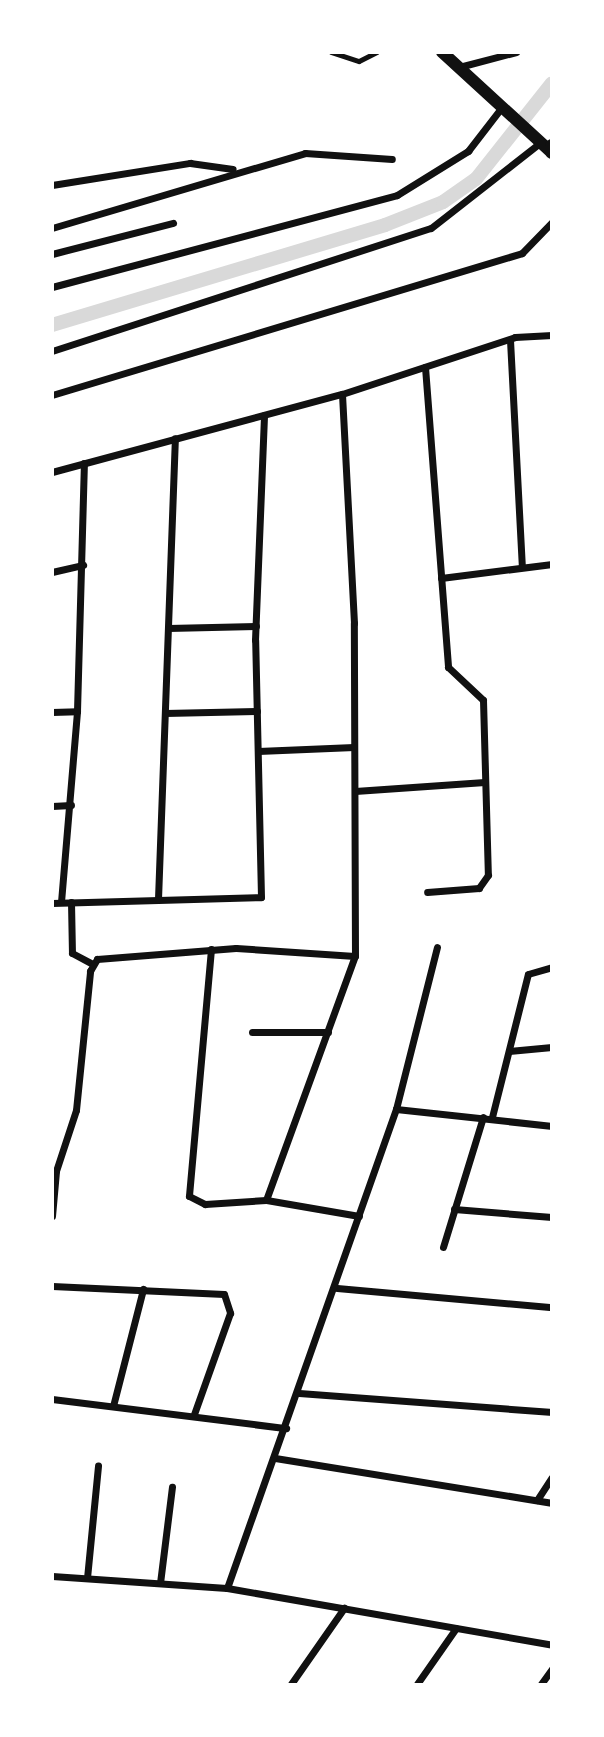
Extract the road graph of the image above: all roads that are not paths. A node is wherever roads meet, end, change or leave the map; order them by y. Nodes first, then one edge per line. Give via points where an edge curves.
1 (331, 52) edge
2 (377, 52) edge
3 (442, 52) edge
4 (516, 52) edge
5 (458, 67) junction
6 (504, 108) junction
7 (545, 145) edge
8 (392, 159) dead end
9 (237, 169) junction
10 (52, 185) edge
11 (551, 222) edge
12 (173, 223) dead end
13 (52, 228) edge
14 (52, 254) edge
15 (52, 287) edge
16 (551, 335) edge
17 (510, 340) junction
18 (52, 351) edge
19 (425, 367) junction
20 (342, 394) junction
21 (52, 395) edge
22 (264, 415) junction
23 (175, 438) junction
24 (84, 463) junction
25 (52, 472) edge
26 (551, 564) edge
27 (83, 565) junction
28 (522, 567) junction
29 (52, 572) edge
30 (441, 578) junction
31 (256, 626) junction
32 (168, 628) junction
33 (76, 711) junction
34 (257, 711) junction
35 (52, 712) edge
36 (165, 713) junction
37 (354, 747) junction
38 (258, 751) junction
39 (485, 782) junction
40 (355, 791) junction
41 (52, 806) edge
42 (71, 806) junction
43 (428, 892) dead end
44 (158, 900) junction
45 (71, 902) junction
46 (57, 903) edge
47 (437, 947) dead end
48 (211, 949) junction
49 (355, 956) junction
50 (92, 963) junction
51 (551, 967) edge
52 (252, 1032) dead end
53 (328, 1032) junction
54 (551, 1047) edge
55 (509, 1051) junction
56 (396, 1110) junction
57 (483, 1117) junction
58 (492, 1117) junction
59 (551, 1126) edge
60 (54, 1185) edge
61 (266, 1200) junction
62 (454, 1209) junction
63 (52, 1216) edge
64 (359, 1216) junction
65 (551, 1217) edge
66 (443, 1247) dead end
67 (52, 1286) edge
68 (337, 1287) junction
69 (143, 1289) junction
70 (551, 1307) edge
71 (299, 1393) junction
72 (52, 1399) edge
73 (113, 1406) junction
74 (551, 1412) edge
75 (194, 1414) junction
76 (286, 1428) junction
77 (275, 1458) junction
78 (98, 1466) dead end
79 (551, 1477) edge
80 (172, 1487) dead end
81 (537, 1500) junction
82 (551, 1503) edge
83 (52, 1576) edge
84 (87, 1578) junction
85 (160, 1583) junction
86 (227, 1588) junction
87 (344, 1608) junction
88 (456, 1628) junction
89 (551, 1644) edge
90 (551, 1669) edge
91 (291, 1685) edge
92 (418, 1685) edge
93 (541, 1685) edge

1 - 2 lane via 359,61
3 - 5 main road
4 - 5 street
5 - 6 main road
6 - 7 main road
6 - 15 street via 462,156 397,195
7 - 18 street via 431,228
8 - 9 street via 323,151
9 - 10 street via 178,164
9 - 13 street
11 - 21 street via 522,253
12 - 14 street
16 - 17 street
17 - 19 street
17 - 28 street
19 - 20 street
19 - 30 street
20 - 22 street
20 - 37 street
22 - 23 street
22 - 31 street
23 - 24 street
23 - 32 street
24 - 25 street
24 - 27 street
26 - 28 street
27 - 29 street
27 - 33 street
28 - 30 street
30 - 39 street via 448,667 483,700
31 - 32 street
31 - 34 street
32 - 36 street
33 - 35 street
33 - 42 street
34 - 36 street
34 - 38 street
36 - 44 street
37 - 38 street
37 - 40 street
38 - 44 street via 261,897
39 - 40 street
39 - 43 street via 487,881 479,888
40 - 49 street
41 - 42 street
42 - 46 street
44 - 45 street
45 - 46 street
45 - 50 street via 72,953
47 - 56 street
48 - 49 street
48 - 50 street via 104,956
48 - 61 street via 189,1196 205,1204
49 - 53 street
50 - 60 street via 76,1110
51 - 55 street via 528,974
52 - 53 street
53 - 61 street
54 - 55 street
55 - 58 street
56 - 57 street
56 - 64 street
57 - 58 street
57 - 62 street
58 - 59 street
60 - 63 street
61 - 64 street
62 - 65 street
62 - 66 street
64 - 68 street
67 - 69 street
68 - 70 street
68 - 71 street
69 - 73 street
69 - 75 street via 217,1292 228,1298 230,1313
71 - 74 street
71 - 76 street
72 - 73 street
73 - 75 street
75 - 76 street
76 - 77 street
77 - 81 street
77 - 86 street
78 - 84 street
79 - 81 street
80 - 85 street
81 - 82 street
83 - 84 street
84 - 85 street
85 - 86 street
86 - 87 street
87 - 88 street
87 - 91 street
88 - 89 street
88 - 92 street
90 - 93 street

